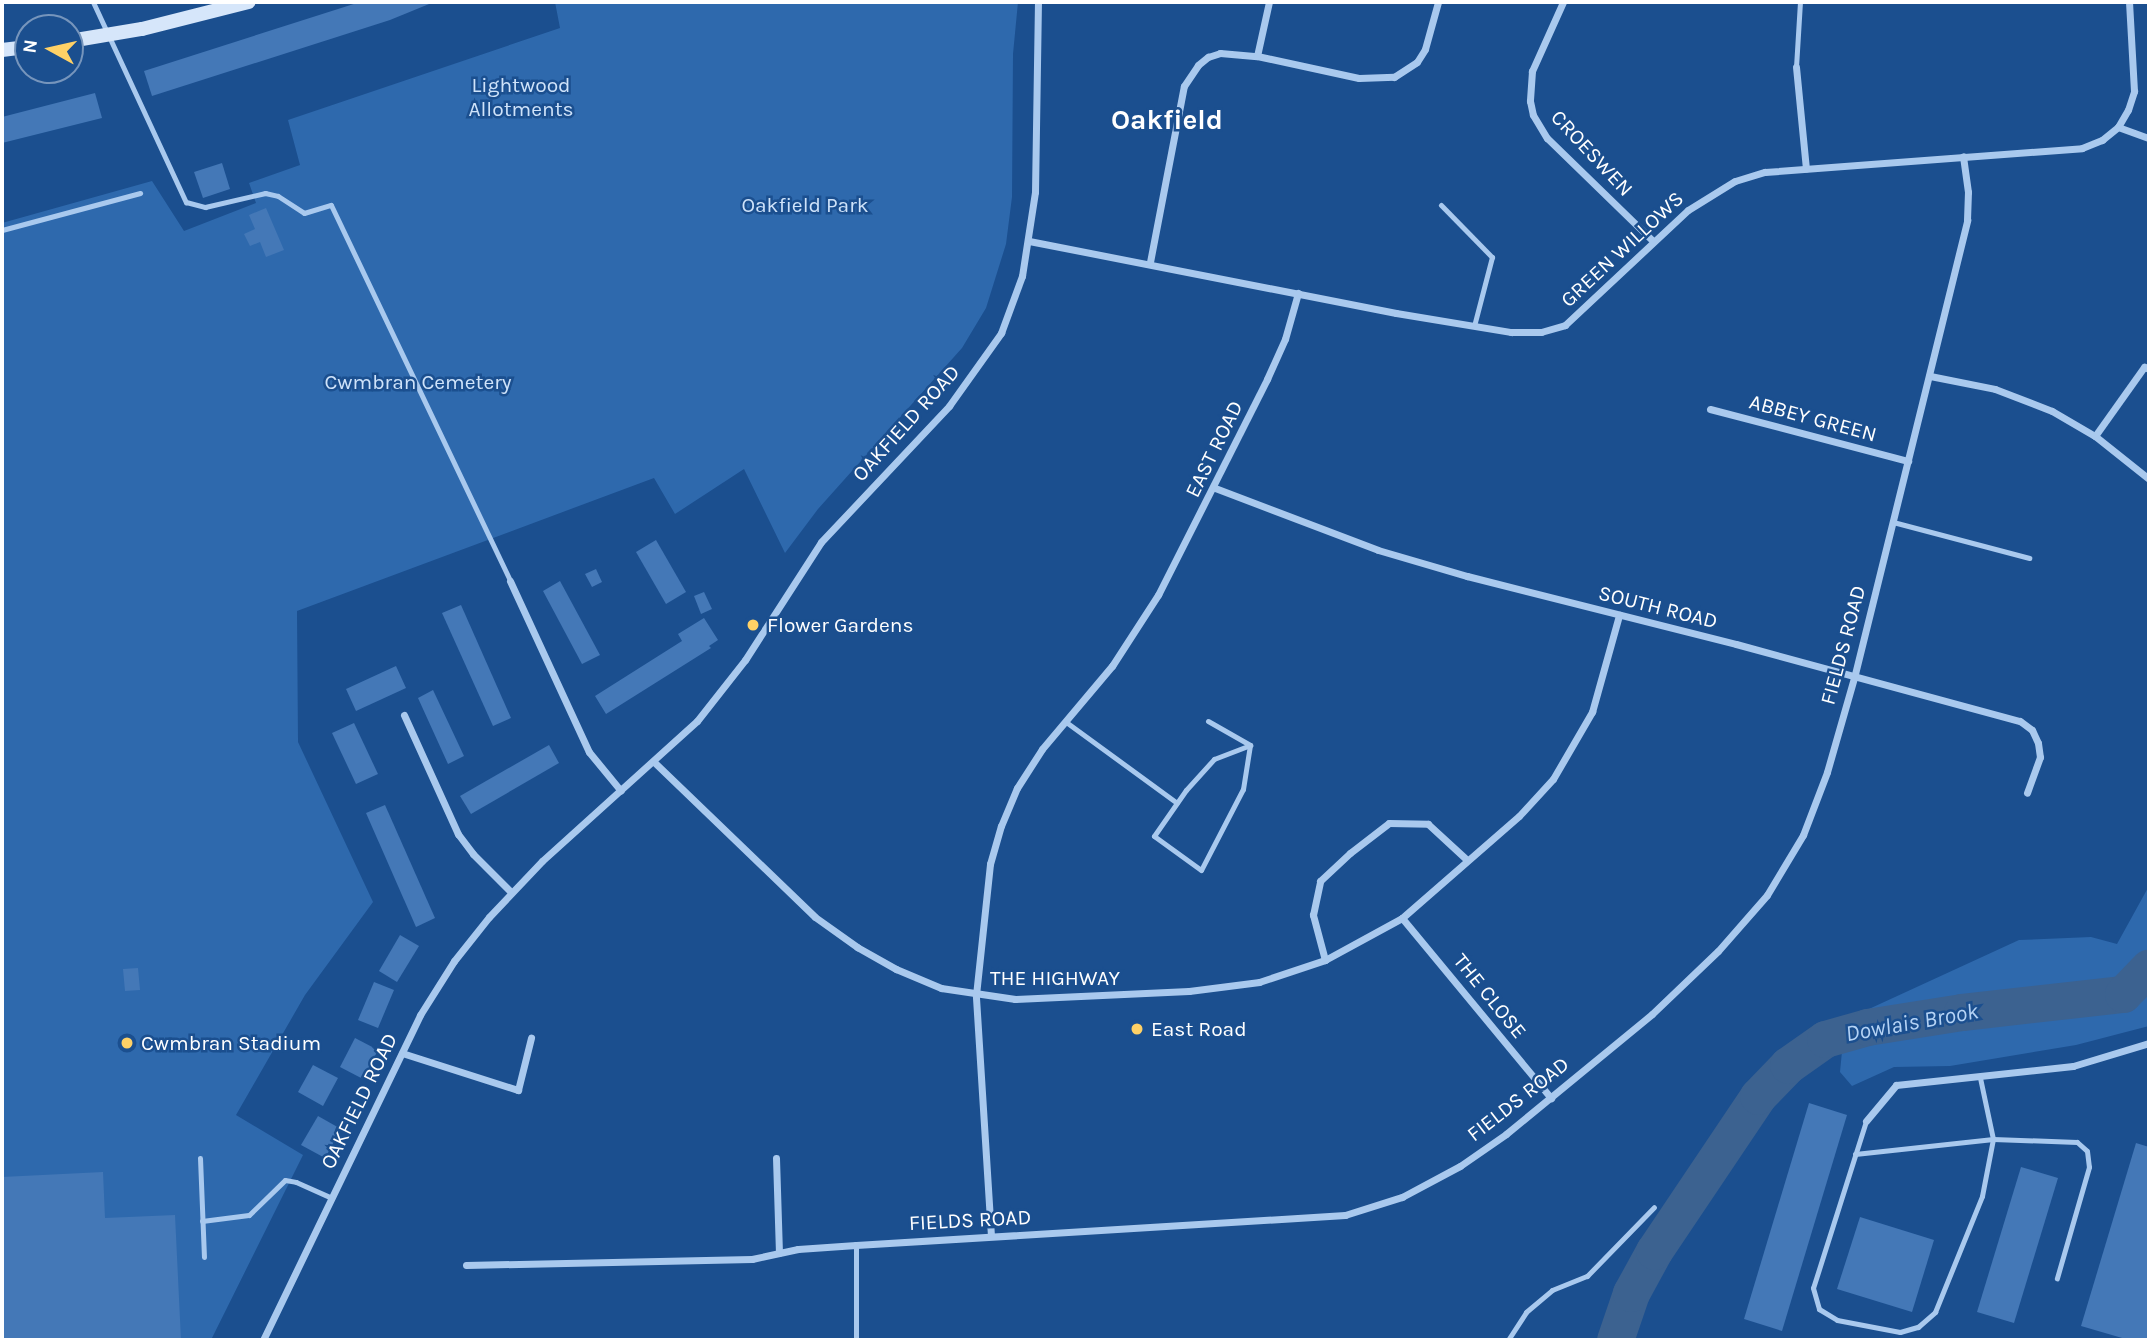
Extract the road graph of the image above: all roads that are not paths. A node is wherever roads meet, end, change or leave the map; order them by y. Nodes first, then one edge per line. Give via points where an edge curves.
1 (93, 2) edge
2 (249, 2) edge
3 (1038, 2) edge
4 (1269, 2) edge
5 (1437, 2) edge
6 (1563, 2) edge
7 (1800, 2) edge
8 (2129, 2) edge
9 (109, 35) junction
10 (84, 39) edge
11 (1256, 56) junction
12 (1796, 67) joint
13 (2118, 127) junction
14 (2149, 138) edge
15 (1963, 156) junction
16 (1806, 169) junction
17 (140, 193) dead end
18 (1441, 205) dead end
19 (2, 230) edge
20 (1652, 240) junction
21 (1029, 241) junction
22 (1150, 262) junction
23 (1298, 293) junction
24 (1474, 326) junction
25 (2149, 369) edge
26 (1930, 376) junction
27 (1710, 409) dead end
28 (2095, 436) junction
29 (1908, 461) junction
30 (2149, 479) edge
31 (1215, 488) junction
32 (1893, 522) junction
33 (2029, 558) dead end
34 (510, 581) joint
35 (1619, 615) junction
36 (1854, 678) junction
37 (404, 715) dead end
38 (1208, 721) dead end
39 (1066, 722) junction
40 (1250, 745) junction
41 (654, 762) junction
42 (621, 791) junction
43 (2026, 793) dead end
44 (1177, 803) junction
45 (1467, 860) junction
46 (511, 892) junction
47 (1402, 918) junction
48 (1325, 960) junction
49 (976, 995) junction
50 (531, 1038) dead end
51 (2149, 1043) edge
52 (402, 1053) junction
53 (1980, 1078) junction
54 (1550, 1098) junction
55 (1866, 1121) joint
56 (1993, 1139) junction
57 (1855, 1153) junction
58 (200, 1158) dead end
59 (776, 1158) dead end
60 (332, 1198) junction
61 (1654, 1207) dead end
62 (202, 1221) junction
63 (991, 1236) junction
64 (856, 1245) junction
65 (779, 1253) junction
66 (204, 1257) dead end
67 (466, 1265) dead end
68 (2057, 1278) dead end
69 (263, 1340) edge
70 (856, 1340) edge
71 (1461, 1340) edge

1 - 9 lane
2 - 9 street
3 - 21 street, OAKFIELD ROAD via 1035,192
4 - 11 street
5 - 11 street via 1425,49 1417,62 1394,77 1359,78
6 - 20 street, CROESWEN via 1532,71 1533,115 1547,138
7 - 12 lane
8 - 13 street via 2134,90
9 - 10 street
9 - 34 lane via 187,202 205,207 265,192 304,213 331,205
11 - 22 street via 1220,53 1208,57 1190,74 1181,99
12 - 16 street
13 - 14 street
13 - 15 street, GREEN WILLOWS via 2082,148
15 - 16 street, GREEN WILLOWS
15 - 26 street, FIELDS ROAD via 1968,220
16 - 20 street, GREEN WILLOWS via 1735,180
17 - 19 lane
18 - 24 lane via 1492,257
20 - 24 street, GREEN WILLOWS via 1565,325 1541,332
21 - 22 street, GREEN WILLOWS
21 - 41 street, OAKFIELD ROAD via 1013,307 986,358 949,406 821,542 721,692
22 - 23 street, GREEN WILLOWS
23 - 24 street, GREEN WILLOWS
23 - 31 street, EAST ROAD via 1276,359
25 - 28 street via 2144,367
26 - 28 street via 2022,398
26 - 29 street, FIELDS ROAD
27 - 29 street, ABBEY GREEN
28 - 30 street
29 - 32 street, FIELDS ROAD
31 - 35 street, SOUTH ROAD via 1378,550
31 - 39 street, EAST ROAD via 1138,630
32 - 33 lane
32 - 36 street, FIELDS ROAD
34 - 42 street via 589,752
35 - 36 street, SOUTH ROAD
35 - 45 street, THE HIGHWAY via 1592,712 1577,742 1553,779 1520,816
36 - 43 street, SOUTH ROAD via 2020,721 2039,743 2040,757
36 - 54 street, FIELDS ROAD via 1803,835 1767,895 1718,951 1652,1014
37 - 46 street via 458,834
38 - 40 lane
39 - 44 lane
39 - 49 street, EAST ROAD via 1017,788 1001,827 990,864
40 - 44 lane via 1214,759
40 - 44 lane via 1243,789 1201,870 1154,836
41 - 42 street, OAKFIELD ROAD
41 - 49 street, THE HIGHWAY via 825,924 896,969 941,988
42 - 46 street, OAKFIELD ROAD
45 - 47 street, THE HIGHWAY
45 - 48 street via 1428,824 1389,823 1320,881 1313,915
46 - 52 street, OAKFIELD ROAD via 438,984
47 - 48 street, THE HIGHWAY
47 - 54 street, THE CLOSE
48 - 49 street, THE HIGHWAY via 1259,982 1189,991 1015,999
49 - 63 street, EAST ROAD
50 - 52 street via 518,1090
51 - 53 street via 2073,1066
52 - 60 street, OAKFIELD ROAD
53 - 55 street via 1896,1086
53 - 56 lane
54 - 63 street, FIELDS ROAD via 1460,1166 1402,1198 1345,1215
55 - 57 lane
56 - 57 lane
56 - 57 lane via 1982,1196 1934,1311 1918,1327 1900,1332 1837,1320 1819,1309 1813,1288
56 - 68 lane via 2062,1140 2077,1142 2087,1151 2089,1167
58 - 62 lane
59 - 65 street
60 - 62 lane via 285,1180 249,1215
60 - 69 street, OAKFIELD ROAD
61 - 71 lane via 1587,1276 1552,1290 1526,1312 1508,1340
62 - 66 lane
63 - 64 street, FIELDS ROAD
64 - 65 street, FIELDS ROAD
64 - 70 lane
65 - 67 street, FIELDS ROAD via 752,1259

